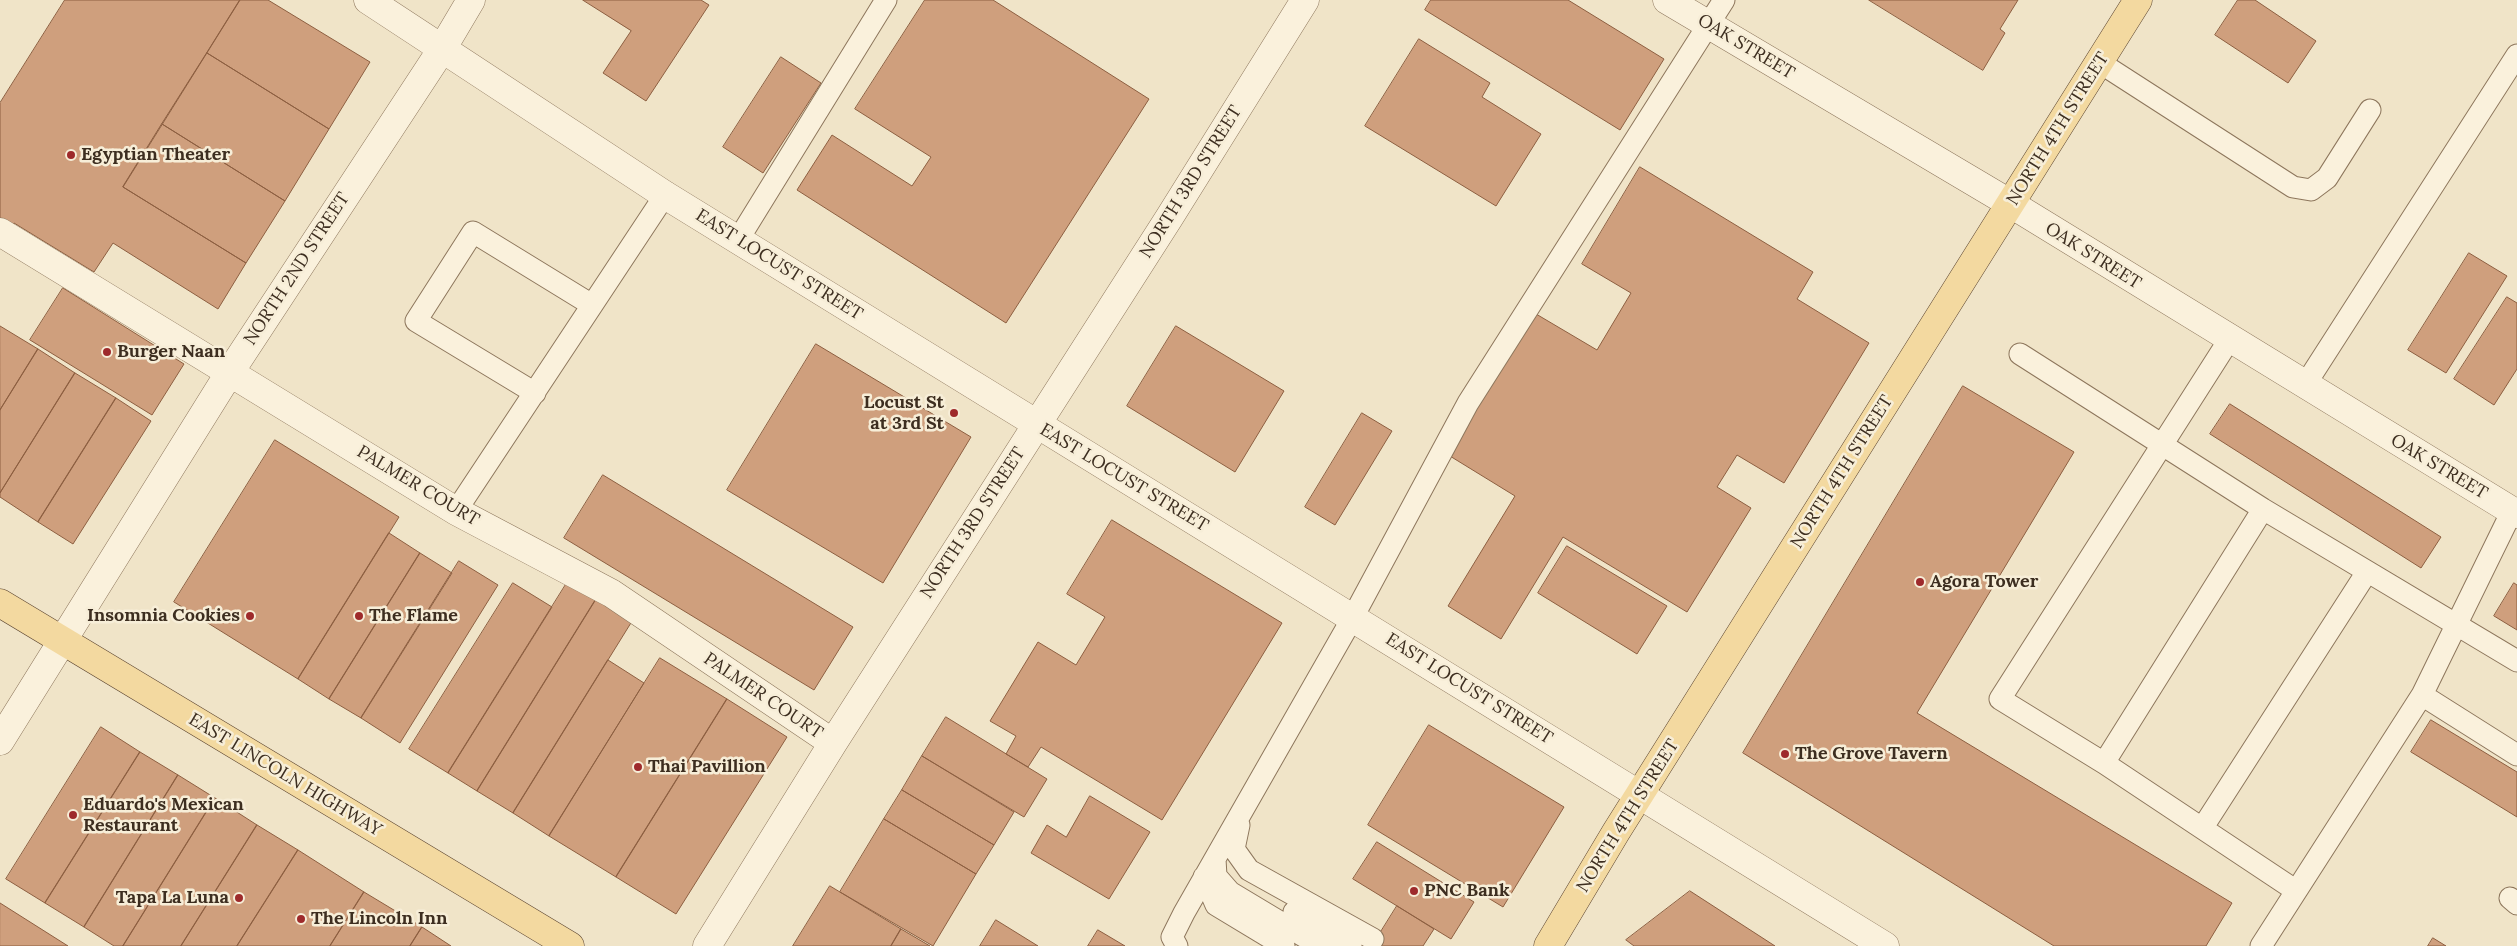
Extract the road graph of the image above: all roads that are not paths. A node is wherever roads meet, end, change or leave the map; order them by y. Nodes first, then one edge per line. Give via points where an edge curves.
1 (368, 0) edge
2 (471, 0) edge
3 (886, 0) edge
4 (1305, 0) edge
5 (1668, 0) edge
6 (1724, 0) edge
7 (2138, 0) edge
8 (1708, 24) junction
9 (442, 49) junction
10 (2517, 55) edge
11 (2099, 62) junction
12 (2370, 110) dead end
13 (665, 195) junction
14 (2010, 204) junction
15 (0, 232) edge
16 (738, 240) junction
17 (592, 305) junction
18 (2229, 340) junction
19 (2020, 354) dead end
20 (230, 372) junction
21 (2305, 385) junction
22 (535, 392) junction
23 (1037, 424) junction
24 (2162, 444) junction
25 (2263, 509) junction
26 (456, 511) junction
27 (2514, 513) edge
28 (2367, 572) junction
29 (0, 603) edge
30 (1353, 617) junction
31 (2457, 624) junction
32 (62, 641) junction
33 (2517, 661) edge
34 (2422, 695) junction
35 (0, 741) edge
36 (833, 743) junction
37 (2517, 756) edge
38 (2104, 762) junction
39 (1639, 795) junction
40 (1242, 812) junction
41 (2203, 827) junction
42 (1220, 850) junction
43 (1204, 877) junction
44 (2295, 890) junction
45 (1373, 940) dead end
46 (570, 946) edge
47 (707, 946) edge
48 (1177, 946) edge
49 (1284, 946) edge
50 (1320, 946) edge
51 (1351, 946) edge
52 (1548, 946) edge
53 (1885, 946) edge
54 (2261, 946) edge

1 - 9 street, EAST LOCUST STREET
2 - 9 street, NORTH 2ND STREET
3 - 16 lane
4 - 23 street, NORTH 3RD STREET
5 - 8 street, OAK STREET
6 - 8 lane
7 - 11 main road, NORTH 4TH STREET
8 - 14 street, OAK STREET
8 - 30 lane via 1468,402
9 - 13 street, EAST LOCUST STREET
9 - 20 street, NORTH 2ND STREET
10 - 21 lane
11 - 12 lane via 2293,187 2302,189 2311,190 2327,178
11 - 14 main road, NORTH 4TH STREET
13 - 16 street, EAST LOCUST STREET
13 - 17 lane
14 - 18 street, OAK STREET
14 - 39 main road, NORTH 4TH STREET
15 - 20 street, PALMER COURT
16 - 23 street, EAST LOCUST STREET
17 - 22 lane
17 - 22 lane via 473,232 416,321
18 - 21 street, OAK STREET
18 - 24 lane
19 - 24 lane
20 - 26 street, PALMER COURT
20 - 32 street, NORTH 2ND STREET
21 - 27 street, OAK STREET
22 - 26 lane
23 - 30 street, EAST LOCUST STREET
23 - 36 street, NORTH 3RD STREET
24 - 25 lane
24 - 38 lane via 2000,699
25 - 28 lane
25 - 38 lane
26 - 36 street, PALMER COURT via 611,593
27 - 31 lane
28 - 31 lane
28 - 41 lane
29 - 32 main road, EAST LINCOLN HIGHWAY
30 - 39 street, EAST LOCUST STREET
30 - 40 lane
31 - 33 lane
31 - 34 lane
32 - 35 street, NORTH 2ND STREET
32 - 46 main road, EAST LINCOLN HIGHWAY
34 - 37 lane
34 - 44 lane
36 - 47 street, NORTH 3RD STREET
38 - 41 lane
39 - 52 main road, NORTH 4TH STREET
39 - 53 street, EAST LOCUST STREET
40 - 42 lane
40 - 45 lane via 1234,848 1249,870
41 - 44 lane
42 - 43 lane
42 - 50 lane via 1216,876 1230,892
42 - 51 lane via 1227,863 1247,884
43 - 48 lane via 1172,938
43 - 49 lane via 1216,905
44 - 54 lane

